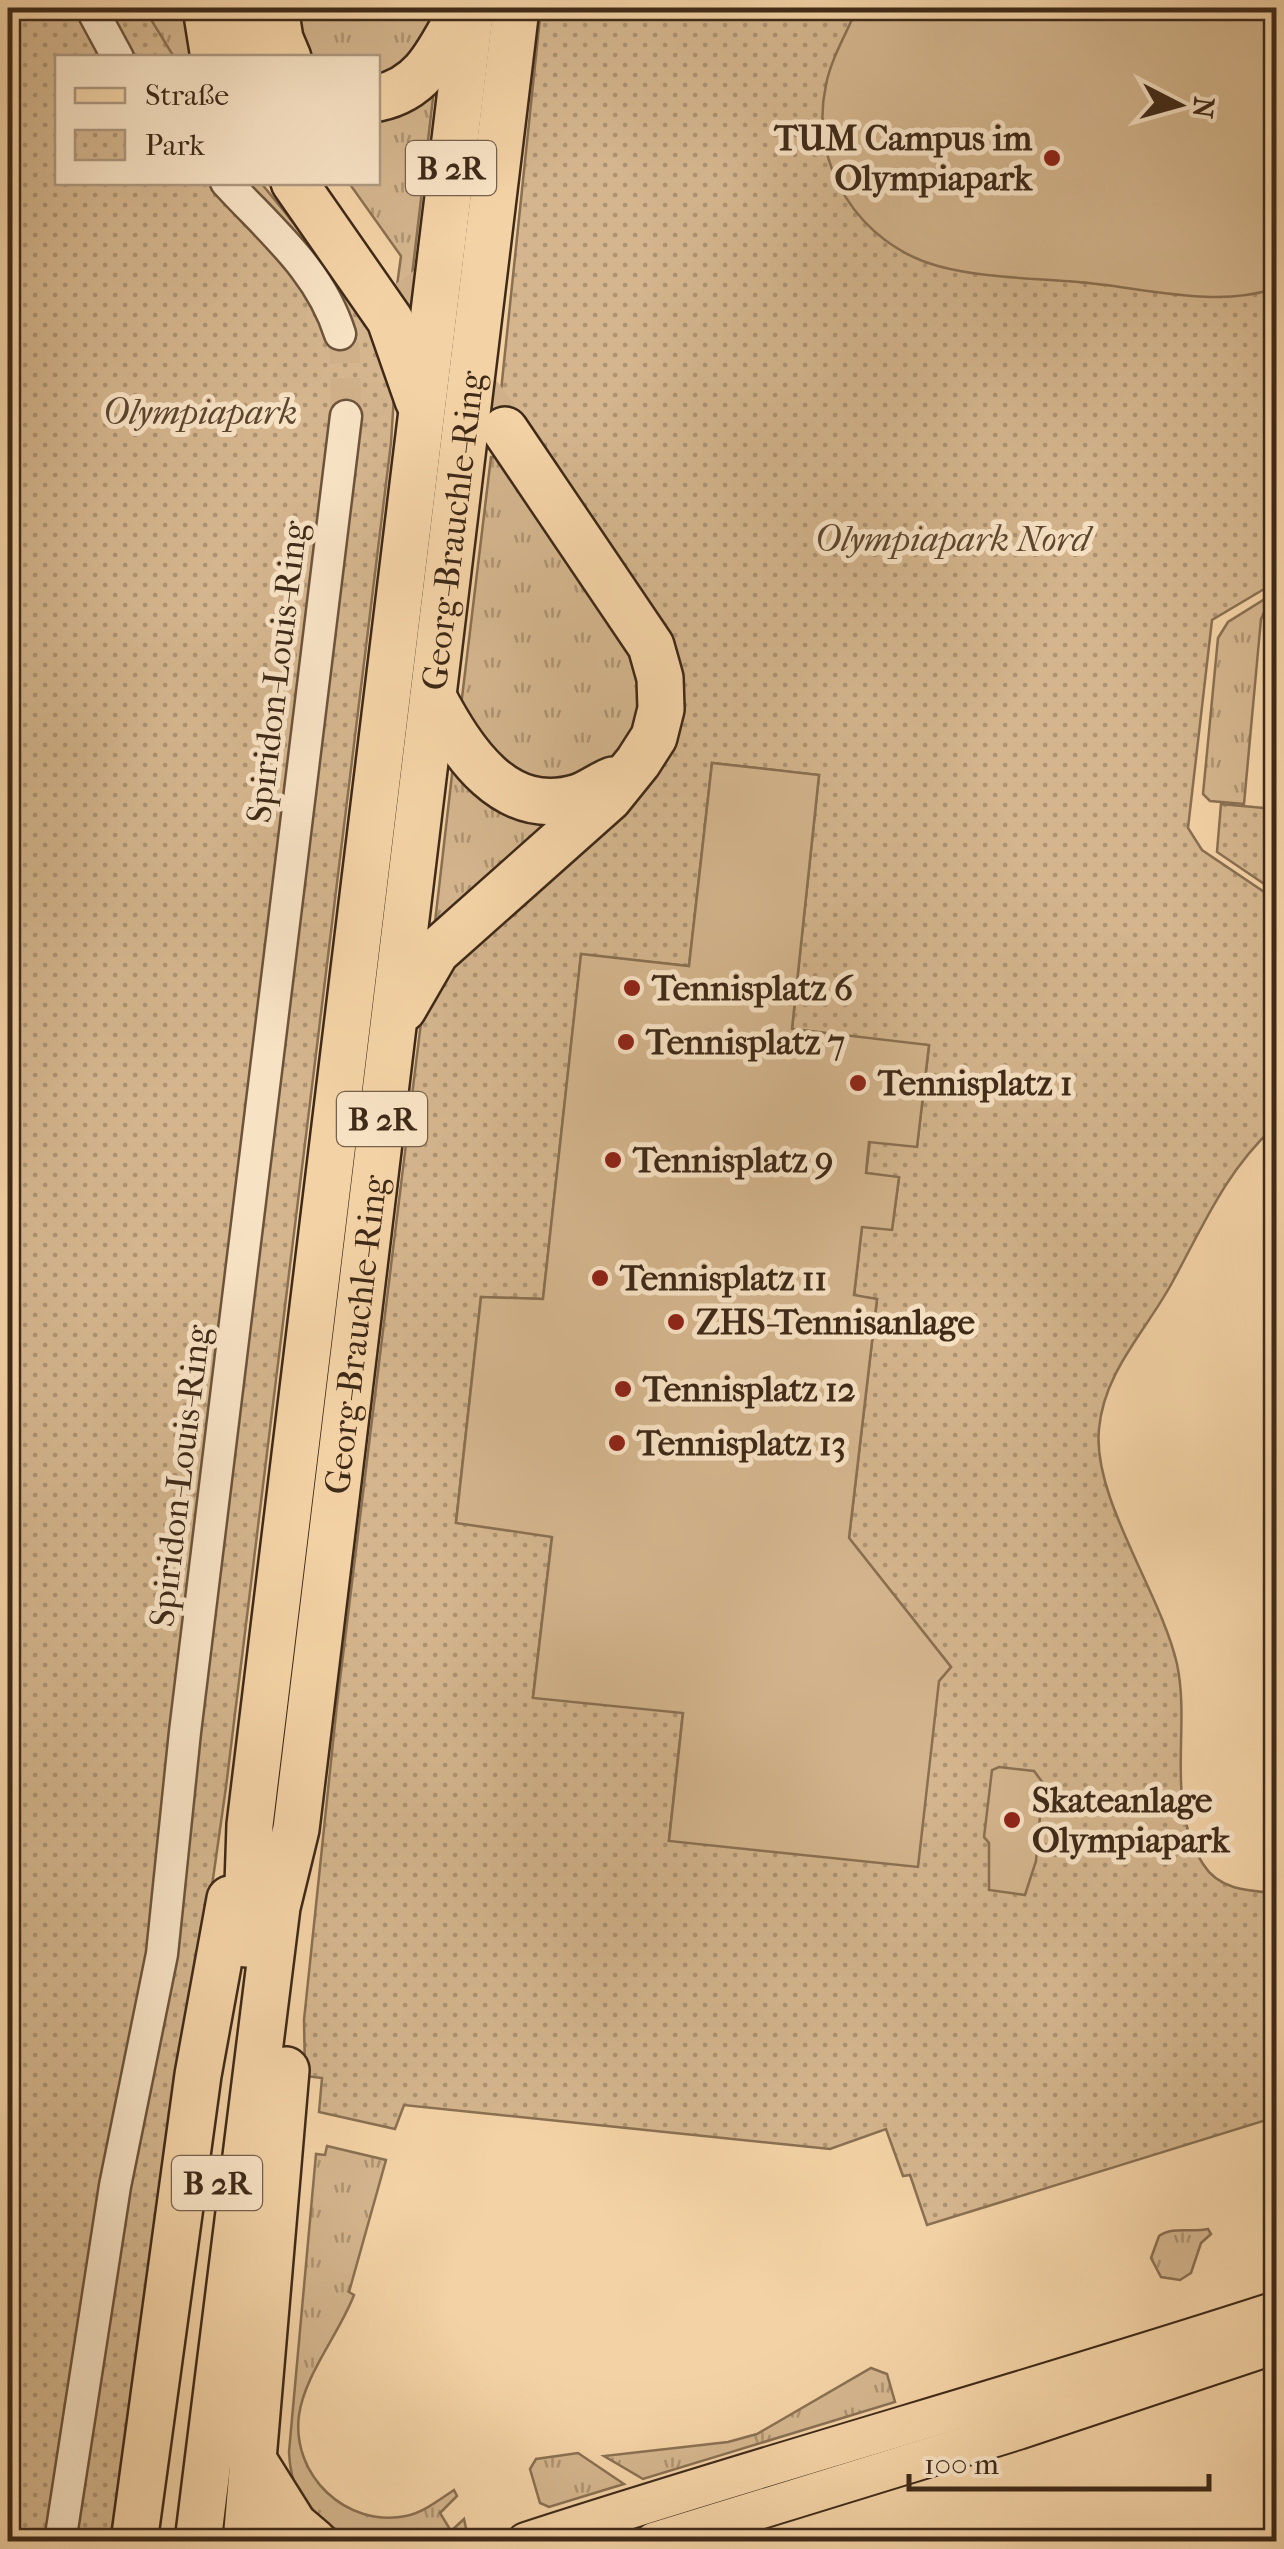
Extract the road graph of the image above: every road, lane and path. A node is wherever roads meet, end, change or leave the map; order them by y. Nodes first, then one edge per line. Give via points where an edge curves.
1 (91, 8) edge
2 (206, 8) edge
3 (239, 8) edge
4 (275, 8) edge
5 (467, 8) edge
6 (516, 8) edge
7 (116, 55) edge
8 (214, 55) edge
9 (247, 55) edge
10 (287, 55) edge
11 (380, 98) edge
12 (229, 185) edge
13 (296, 185) edge
14 (330, 185) edge
15 (397, 283) tunnel mouth
16 (340, 334) tunnel mouth
17 (422, 410) junction
18 (346, 416) tunnel mouth
19 (505, 430) tunnel mouth
20 (433, 697) junction
21 (624, 775) junction
22 (393, 1025) junction
23 (250, 1824) junction
24 (296, 1829) junction
25 (1276, 2311) edge
26 (1276, 2344) edge
27 (252, 2458) junction
28 (526, 2541) edge
29 (60, 2542) edge
30 (134, 2542) edge
31 (174, 2542) edge
32 (198, 2542) edge
33 (246, 2542) edge
34 (314, 2542) edge
35 (654, 2542) edge

1 - 7 street
2 - 8 highway
3 - 9 highway
4 - 10 highway
5 - 11 highway via 424,78
5 - 17 highway, Georg-Brauchle-Ring / B 2R
6 - 20 highway, Georg-Brauchle-Ring / B 2R
12 - 16 street via 311,274
13 - 17 highway via 390,320
14 - 15 highway
17 - 23 highway, Georg-Brauchle-Ring / B 2R
18 - 29 street, Spiridon-Louis-Ring via 162,1954 114,2186
19 - 21 highway via 651,646 661,709 654,736
20 - 21 highway via 463,752 507,790 580,797
20 - 22 highway, Georg-Brauchle-Ring / B 2R
21 - 22 highway via 609,798 436,952
22 - 24 highway, Georg-Brauchle-Ring / B 2R
23 - 30 highway via 198,2074
23 - 31 highway, Georg-Brauchle-Ring / B 2R via 251,1904
24 - 27 highway via 298,1908
24 - 32 highway, Georg-Brauchle-Ring / B 2R via 276,1907
25 - 28 main road
26 - 35 main road
27 - 33 highway
27 - 34 highway via 294,2525

